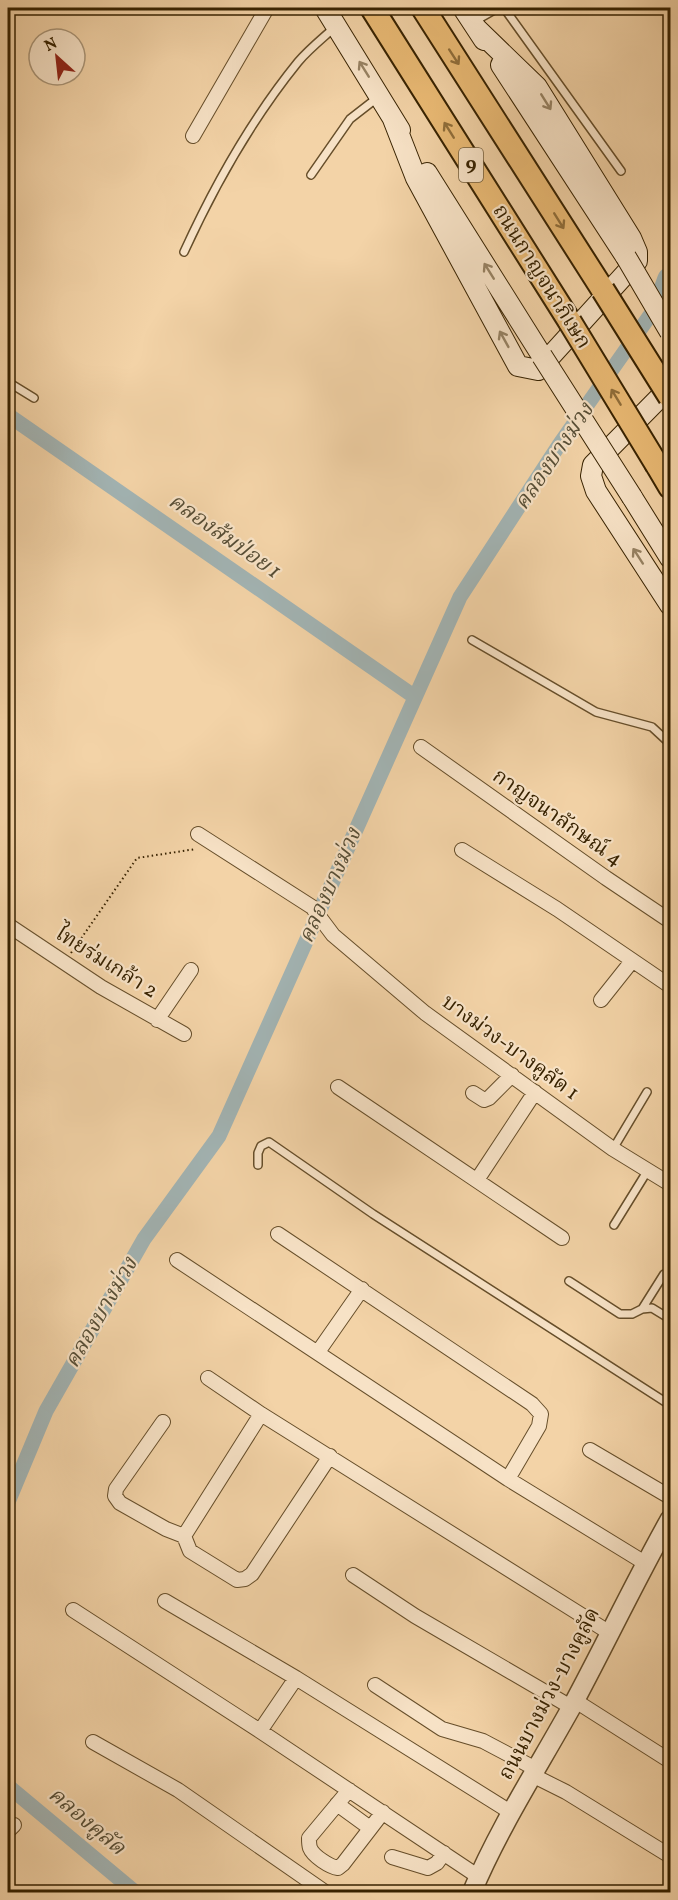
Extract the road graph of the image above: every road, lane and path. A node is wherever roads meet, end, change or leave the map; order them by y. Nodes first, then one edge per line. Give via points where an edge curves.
1 (267, 8) edge
2 (326, 8) edge
3 (372, 8) edge
4 (423, 8) edge
5 (498, 8) edge
6 (504, 8) edge
7 (470, 20) edge
8 (337, 25) junction
9 (380, 96) junction
10 (393, 119) junction
11 (193, 136) dead end
12 (621, 171) dead end
13 (311, 175) dead end
14 (184, 252) dead end
15 (670, 332) edge
16 (8, 382) edge
17 (670, 387) edge
18 (670, 397) edge
19 (34, 398) dead end
20 (670, 487) edge
21 (670, 558) edge
22 (670, 604) edge
23 (472, 640) dead end
24 (670, 741) edge
25 (421, 747) dead end
26 (198, 834) dead end
27 (216, 846) junction
28 (462, 850) dead end
29 (670, 921) edge
30 (8, 925) edge
31 (632, 961) junction
32 (64, 963) junction
33 (191, 970) dead end
34 (670, 986) edge
35 (601, 1000) dead end
36 (157, 1020) junction
37 (184, 1034) dead end
38 (512, 1075) junction
39 (338, 1087) dead end
40 (535, 1092) junction
41 (647, 1092) dead end
42 (473, 1093) dead end
43 (613, 1149) junction
44 (258, 1166) dead end
45 (648, 1170) junction
46 (477, 1180) junction
47 (670, 1184) edge
48 (614, 1225) dead end
49 (278, 1234) dead end
50 (562, 1238) dead end
51 (177, 1260) dead end
52 (664, 1274) dead end
53 (569, 1281) dead end
54 (362, 1289) junction
55 (642, 1309) junction
56 (670, 1319) edge
57 (318, 1352) junction
58 (208, 1378) dead end
59 (670, 1405) edge
60 (261, 1414) junction
61 (162, 1422) dead end
62 (590, 1450) dead end
63 (330, 1456) junction
64 (508, 1479) junction
65 (670, 1497) edge
66 (670, 1519) edge
67 (184, 1536) junction
68 (645, 1563) junction
69 (353, 1575) dead end
70 (165, 1601) dead end
71 (73, 1610) dead end
72 (610, 1633) junction
73 (296, 1678) junction
74 (375, 1685) dead end
75 (573, 1704) junction
76 (261, 1731) junction
77 (93, 1742) dead end
78 (670, 1761) edge
79 (534, 1772) junction
80 (349, 1790) junction
81 (337, 1804) junction
82 (382, 1812) junction
83 (512, 1814) junction
84 (370, 1828) junction
85 (444, 1853) junction
86 (670, 1856) edge
87 (392, 1857) dead end
88 (476, 1885) edge
89 (325, 1893) edge

1 - 11 street
2 - 8 main road
20 -> 3 highway, ถนนกาญจนาภิเษก / 9, bridge
4 -> 18 highway, 9, bridge
5 - 7 lane
6 - 12 lane
7 -> 10 main road via 537,87 637,252 638,261 538,370 518,366 416,178
7 - 15 main road, bridge via 627,257
9 -> 8 main road
8 - 14 lane via 299,60 246,134 211,194
9 - 10 main road
9 - 13 lane via 350,119
21 -> 10 main road, bridge
16 - 19 lane
22 -> 17 main road via 596,491 591,476 593,465
23 - 24 lane via 596,712 652,727
25 - 29 street, กาญจนาลักษณ์ 4
26 - 27 street, บางม่วง-บางคูลัด 1
27 - 32 path via 137,858
27 - 38 street, บางม่วง-บางคูลัด 1 via 312,908 333,935 425,1012
28 - 31 street
30 - 32 street, ไทยร่มเกล้า 2
31 - 34 street
31 - 35 street
32 - 36 street, ไทยร่มเกล้า 2
33 - 36 street
36 - 37 street, ไทยร่มเกล้า 2
38 - 40 street, บางม่วง-บางคูลัด 1
38 - 42 street via 489,1098 484,1100
39 - 46 street
40 - 43 street, บางม่วง-บางคูลัด 1
40 - 46 street
41 - 43 lane
43 - 45 street, บางม่วง-บางคูลัด 1
44 - 59 lane via 261,1146 269,1142 373,1214
45 - 47 street, บางม่วง-บางคูลัด 1
45 - 48 lane
46 - 50 street
49 - 54 street
51 - 57 street
52 - 55 lane
53 - 55 lane via 620,1314
54 - 57 street
54 - 64 street via 532,1404 541,1414 539,1426
55 - 56 lane via 652,1308
57 - 64 street
58 - 60 street
60 - 63 street
60 - 67 street
61 - 67 street via 115,1496 120,1503
62 - 65 street
63 - 67 street via 245,1579 237,1580 190,1551
63 - 72 street
64 - 68 street
66 - 68 street, ถนนบางม่วง-บางคูลัด
68 - 72 street, ถนนบางม่วง-บางคูลัด
69 - 75 street via 409,1612
70 - 73 street
71 - 76 street
72 - 75 street, ถนนบางม่วง-บางคูลัด
73 - 76 street
73 - 83 street
74 - 79 street via 442,1729 483,1741
75 - 78 street
75 - 79 street, ถนนบางม่วง-บางคูลัด
76 - 80 street
77 - 89 street via 178,1790
79 - 83 street, ถนนบางม่วง-บางคูลัด
79 - 86 street
80 - 81 street
80 - 82 street
81 - 84 street
81 - 84 street via 309,1838 312,1852 333,1868 343,1864
82 - 84 street
82 - 85 street
83 - 88 street, ถนนบางม่วง-บางคูลัด
85 - 87 street via 438,1863 428,1868
85 - 88 street

